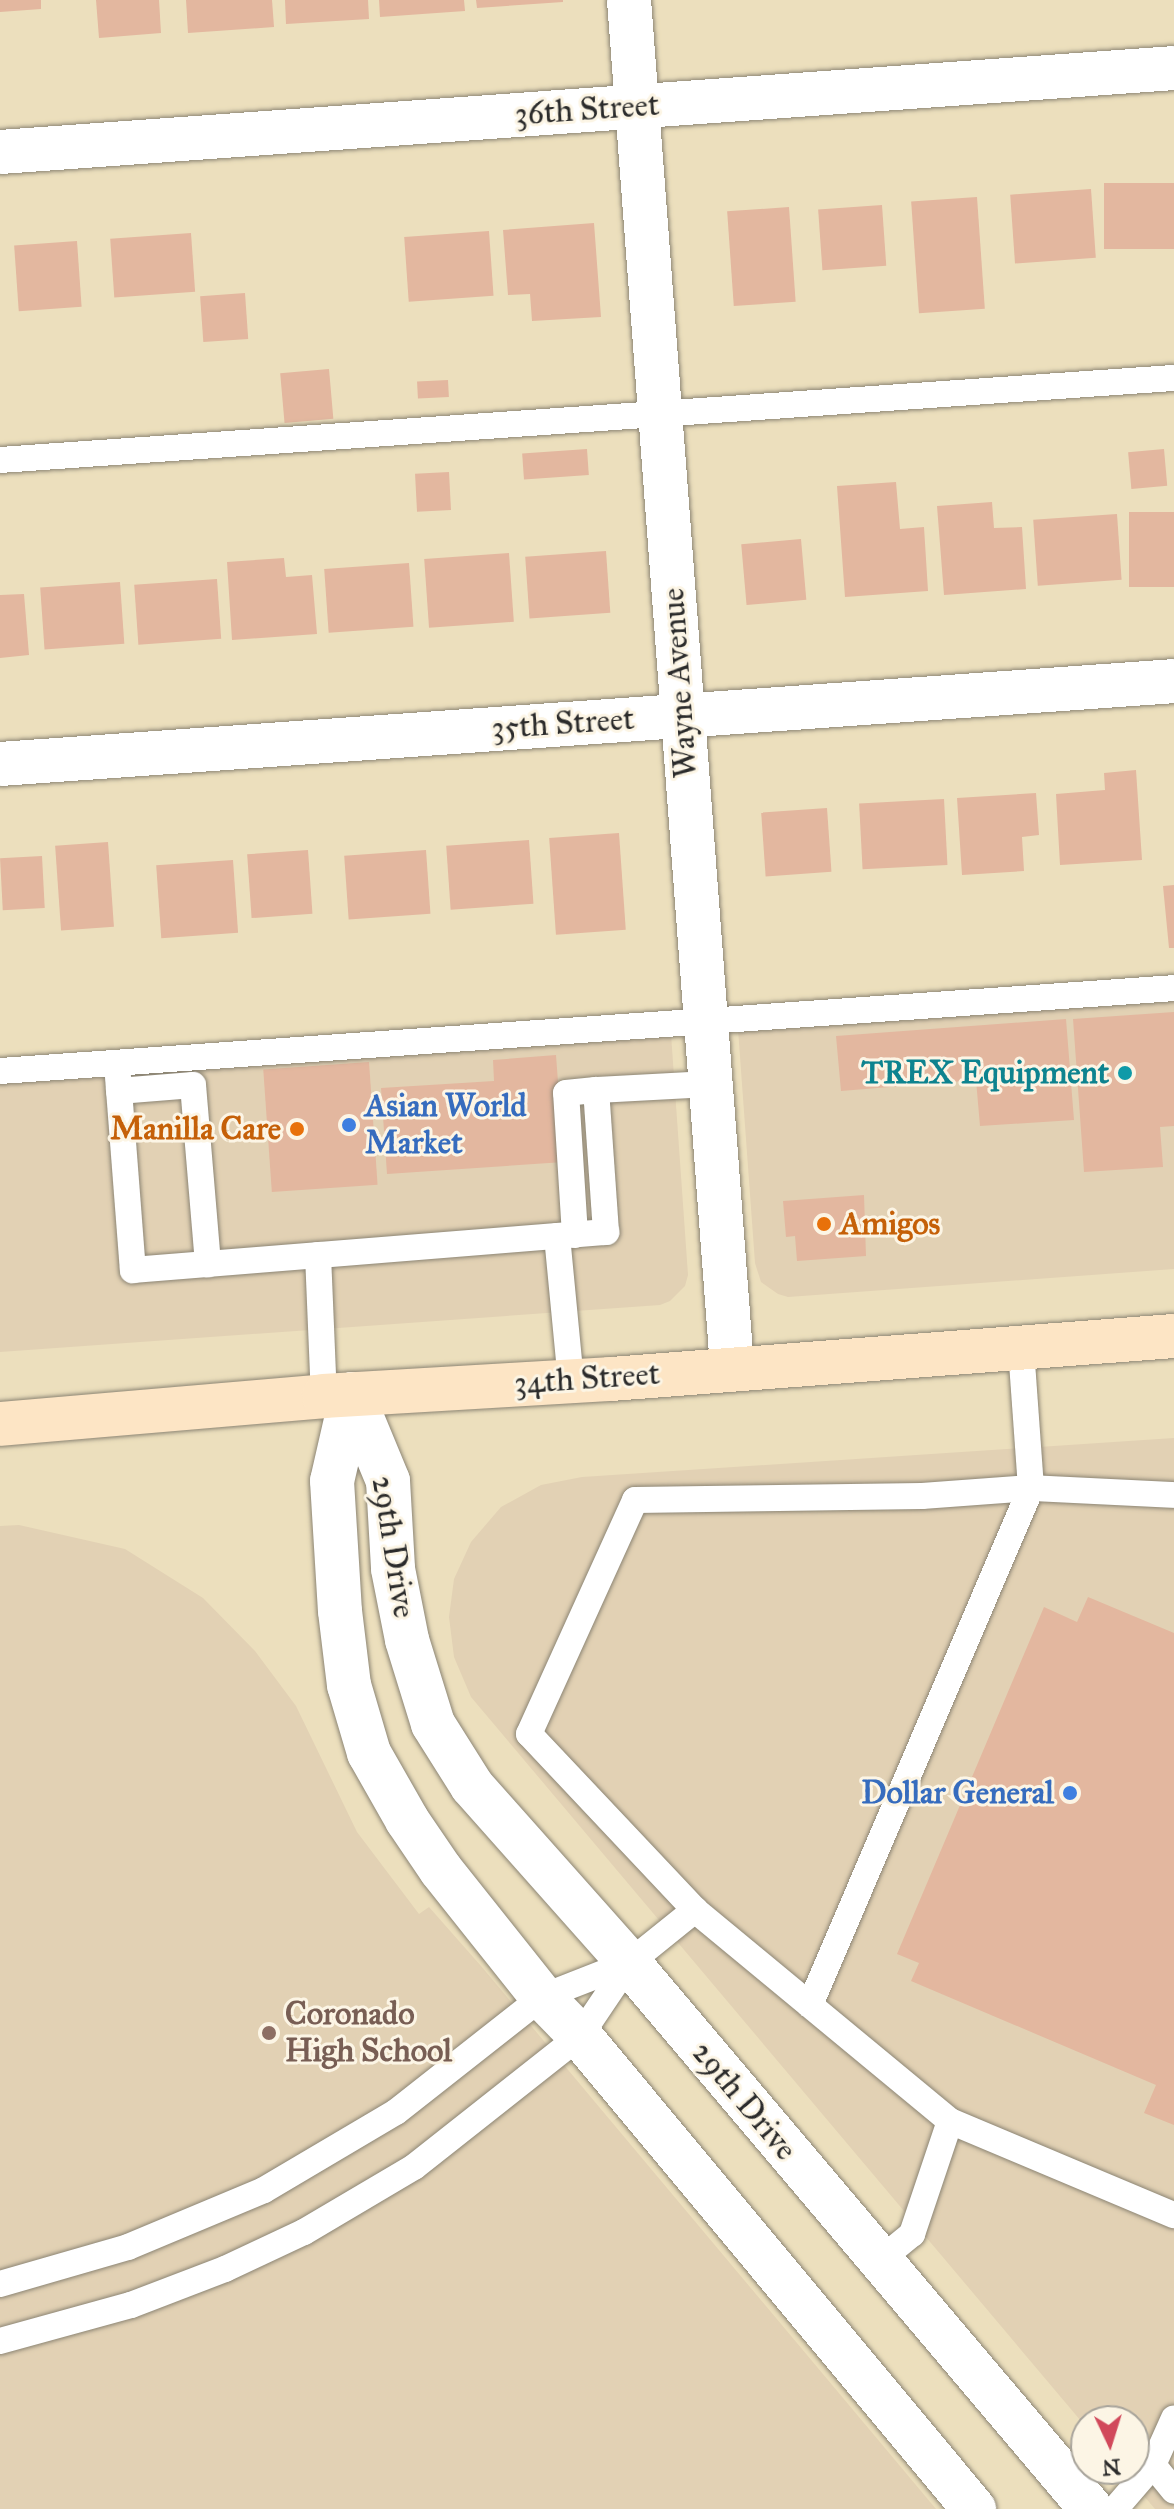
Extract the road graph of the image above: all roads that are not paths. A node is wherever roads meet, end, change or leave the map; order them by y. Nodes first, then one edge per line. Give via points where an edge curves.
1 (629, 0) edge
2 (1174, 68) edge
3 (636, 106) junction
4 (0, 152) edge
5 (1174, 378) edge
6 (660, 415) junction
7 (0, 460) edge
8 (1174, 681) edge
9 (683, 715) junction
10 (0, 764) edge
11 (1174, 988) edge
12 (706, 1022) junction
13 (117, 1064) junction
14 (0, 1071) edge
15 (710, 1084) junction
16 (119, 1091) junction
17 (566, 1236) junction
18 (318, 1255) junction
19 (208, 1264) junction
20 (1174, 1336) edge
21 (1021, 1347) junction
22 (732, 1367) junction
23 (571, 1381) junction
24 (338, 1395) junction
25 (0, 1424) edge
26 (1031, 1488) junction
27 (1174, 1495) edge
28 (695, 1910) junction
29 (629, 1963) junction
30 (542, 1997) junction
31 (810, 2005) junction
32 (580, 2036) junction
33 (950, 2121) junction
34 (1174, 2215) edge
35 (879, 2261) junction
36 (0, 2284) edge
37 (0, 2341) edge
38 (1174, 2418) edge
39 (1153, 2465) junction
40 (1174, 2491) edge
41 (974, 2509) edge
42 (1091, 2509) edge
43 (1115, 2509) edge

1 - 3 street, Wayne Avenue
2 - 3 street, 36th Street
3 - 4 street, 36th Street
3 - 6 street, Wayne Avenue
5 - 6 lane
6 - 7 lane
6 - 9 street, Wayne Avenue
8 - 9 street, 35th Street
9 - 10 street, 35th Street
9 - 12 street, Wayne Avenue
11 - 12 lane
12 - 13 lane
12 - 15 street, Wayne Avenue
13 - 14 lane
13 - 16 lane
15 - 17 lane via 596,1090 606,1232
15 - 22 street, Wayne Avenue
16 - 19 lane via 193,1085
16 - 19 lane via 133,1270
17 - 18 lane
17 - 23 lane
18 - 19 lane
18 - 24 lane
20 - 21 main road, 34th Street
21 - 22 main road, 34th Street
21 - 26 lane
22 - 23 main road, 34th Street
23 - 24 main road, 34th Street
24 - 25 main road, 34th Street
24 - 29 street, 29th Drive via 388,1481 393,1569 407,1640 433,1724 472,1786
24 - 30 street, 29th Drive via 332,1481 340,1611 349,1685 369,1753 441,1870
26 - 27 lane
26 - 28 lane via 922,1496 635,1500 529,1734
26 - 31 lane
28 - 29 lane
28 - 31 lane
29 - 30 lane
29 - 32 lane
29 - 35 street, 29th Drive
30 - 32 street, 29th Drive
30 - 36 lane via 396,2112 264,2190 128,2247
31 - 33 lane
32 - 37 lane via 445,2146 304,2232 131,2305
32 - 41 street, 29th Drive
33 - 34 lane
33 - 35 lane via 912,2234
35 - 42 street, 29th Drive
38 - 39 lane
39 - 40 lane
39 - 43 lane

